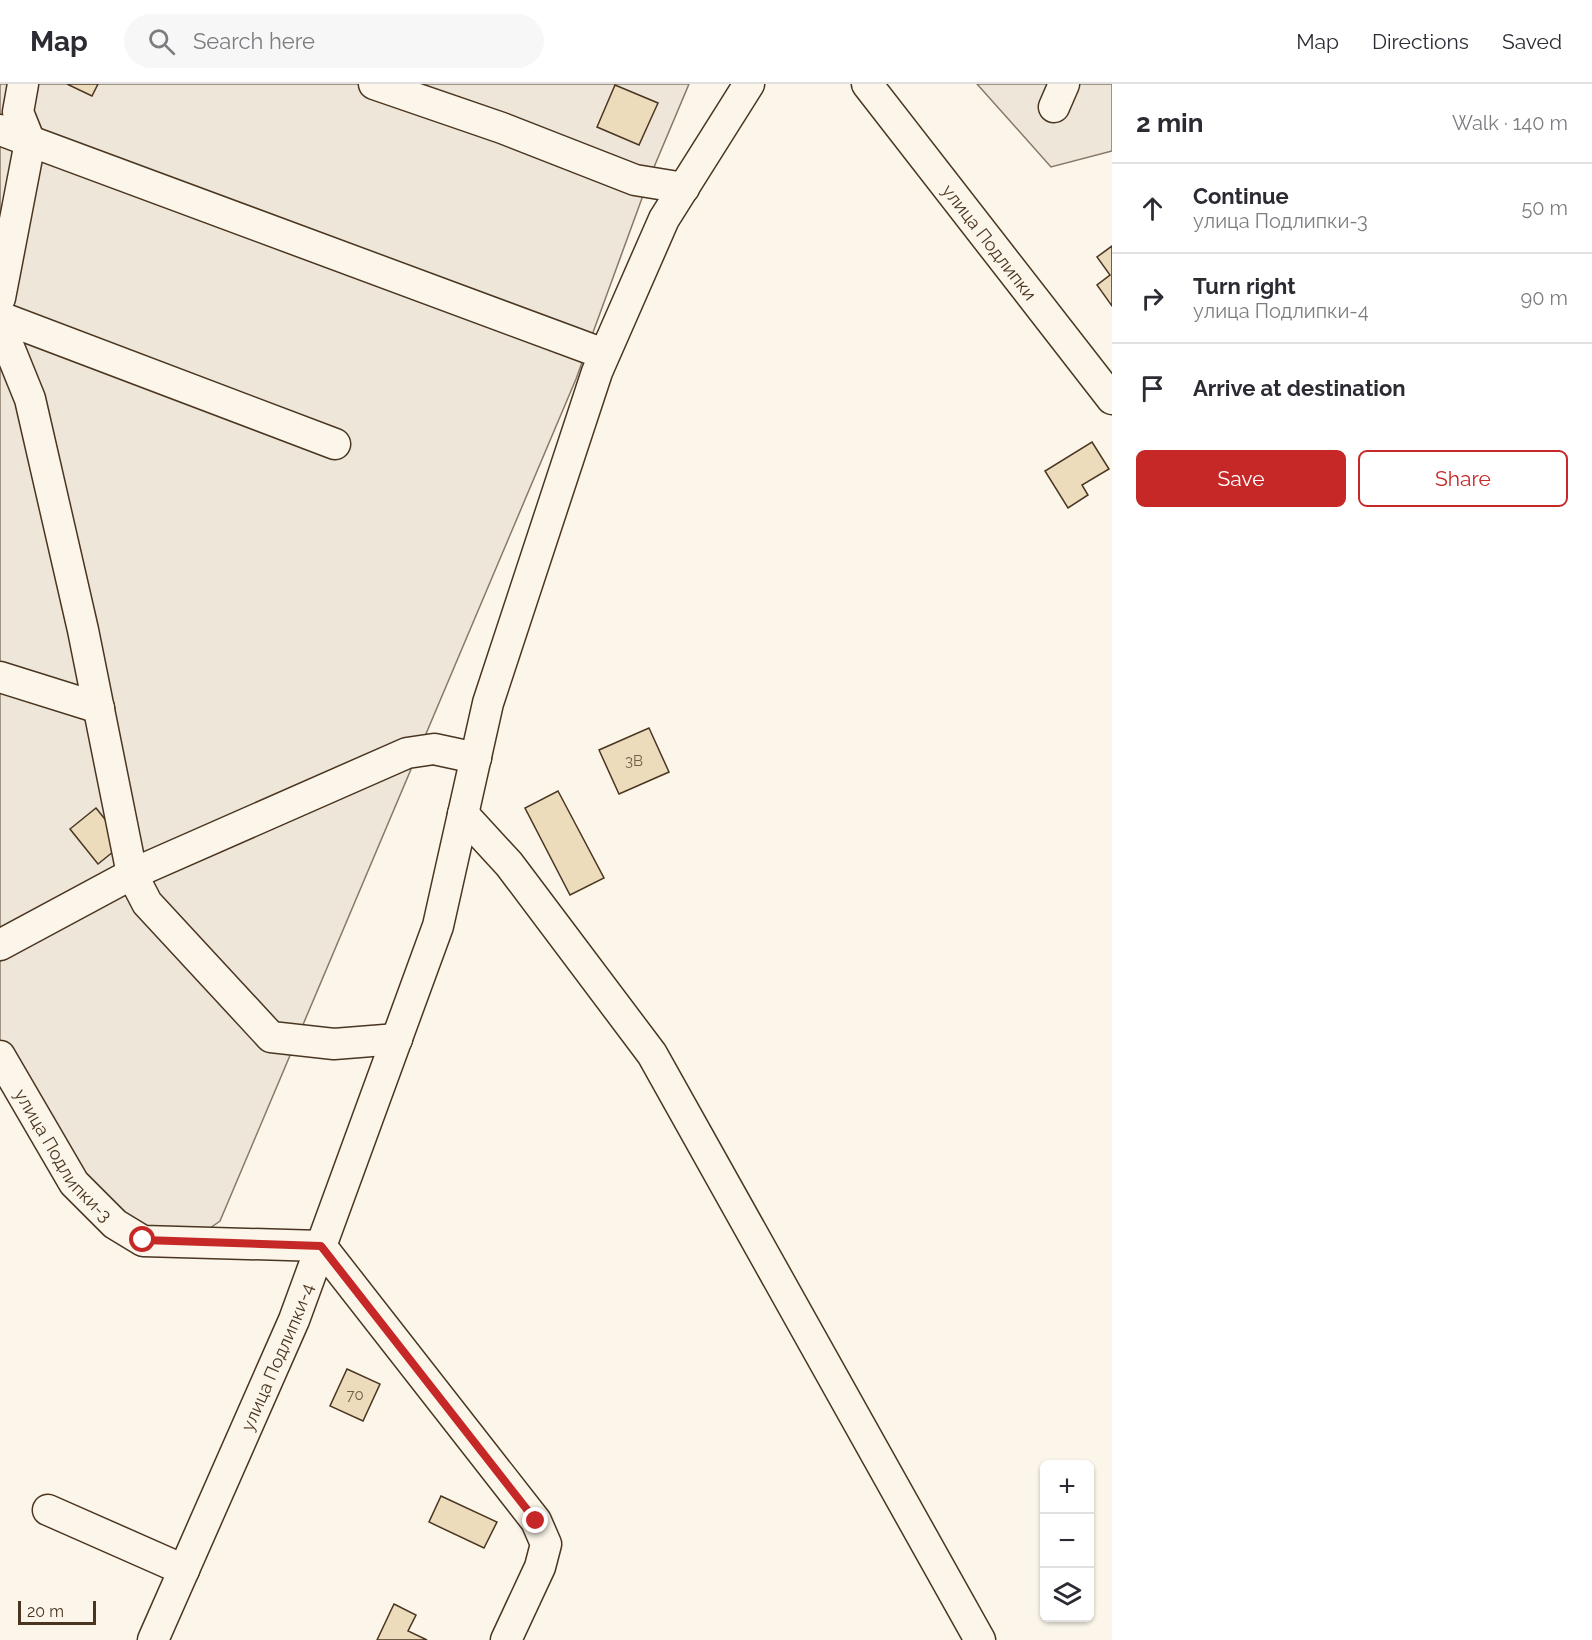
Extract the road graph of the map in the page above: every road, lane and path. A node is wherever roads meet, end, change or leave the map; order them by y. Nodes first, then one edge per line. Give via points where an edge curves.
1 (23, 84) edge
2 (374, 84) edge
3 (749, 84) edge
4 (867, 84) edge
5 (0, 130) edge
6 (30, 142) junction
7 (684, 188) junction
8 (0, 298) edge
9 (0, 317) edge
10 (0, 325) edge
11 (604, 354) junction
12 (1112, 399) edge
13 (335, 444) dead end
14 (0, 677) edge
15 (99, 708) junction
16 (476, 758) junction
17 (463, 814) junction
18 (132, 874) junction
19 (0, 945) edge
20 (397, 1038) junction
21 (0, 1056) edge
22 (321, 1246) junction
23 (48, 1510) dead end
24 (184, 1570) junction
25 (153, 1640) edge
26 (506, 1640) edge
27 (980, 1640) edge

1 - 6 street via 18,112
2 - 7 street via 502,128 634,180
3 - 7 street, улица Подлипки-4
4 - 12 street, улица Подлипки
5 - 6 street
6 - 8 street
6 - 11 street
7 - 11 street, улица Подлипки-4 via 664,219
9 - 13 street
10 - 15 street via 30,399
11 - 16 street, улица Подлипки-4 via 488,703
14 - 15 street
15 - 18 street
16 - 17 street, улица Подлипки-4
16 - 18 street via 434,749 407,753
17 - 20 street, улица Подлипки-4 via 438,926
17 - 27 street via 509,864 652,1054
18 - 19 street
18 - 20 street via 147,903 271,1037 334,1044
20 - 22 street, улица Подлипки-4
21 - 22 street, улица Подлипки-3 via 74,1184 115,1224 143,1240
22 - 24 street, улица Подлипки-4 via 294,1320
22 - 26 street via 536,1521 546,1544 540,1567
23 - 24 street
24 - 25 street, улица Подлипки-4

